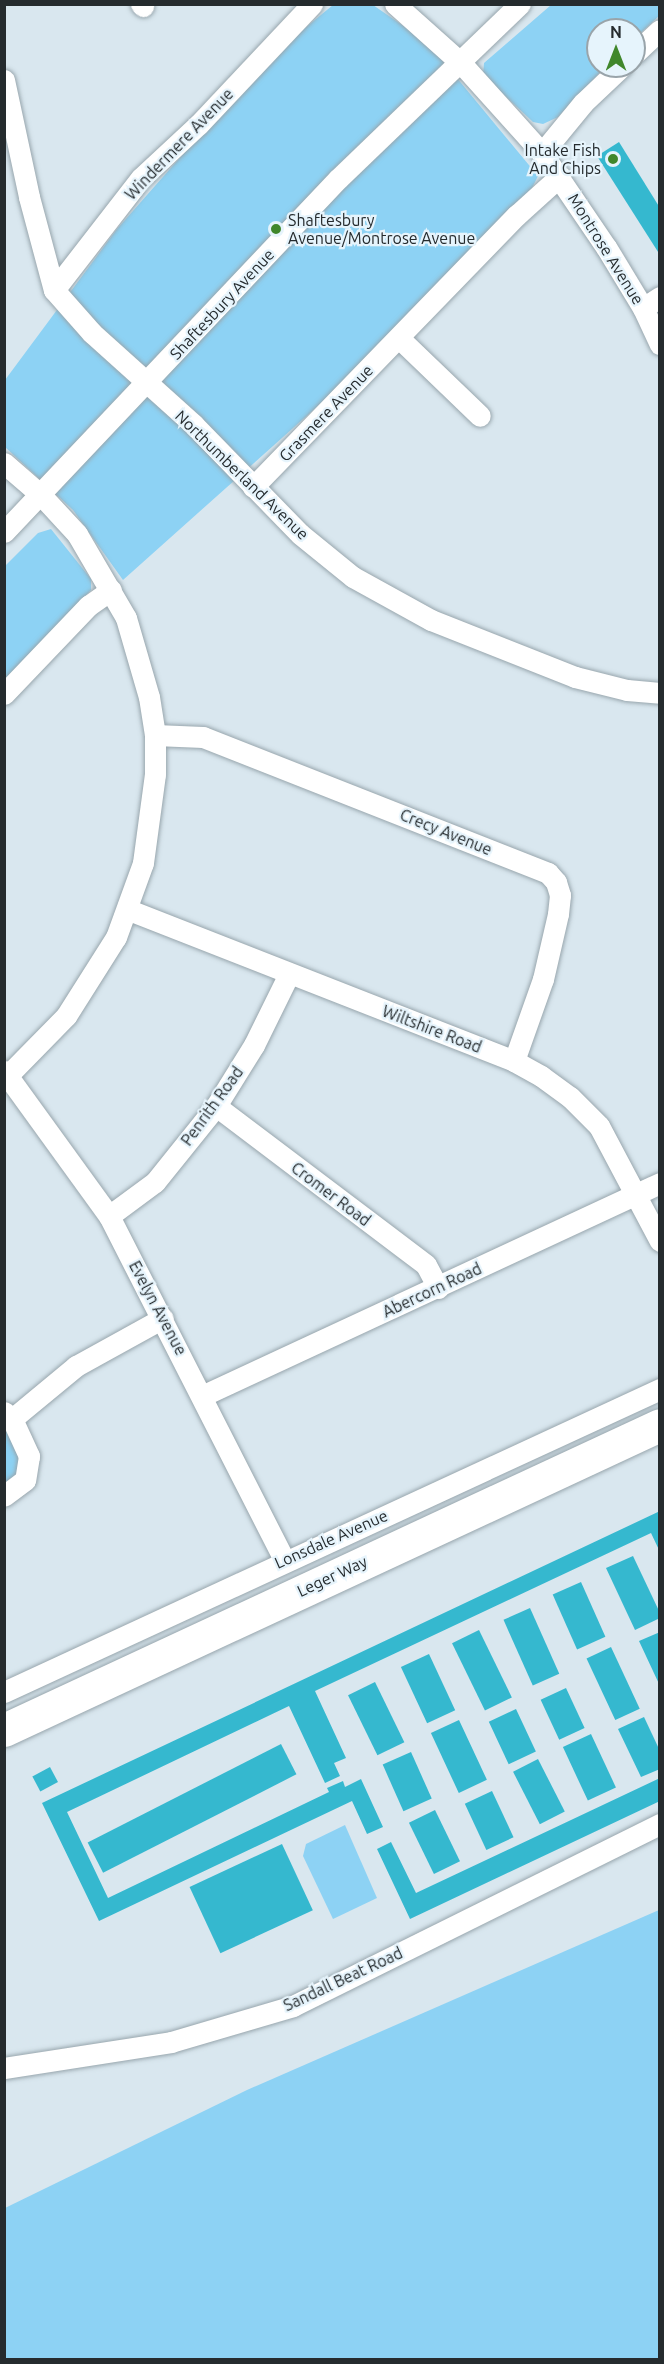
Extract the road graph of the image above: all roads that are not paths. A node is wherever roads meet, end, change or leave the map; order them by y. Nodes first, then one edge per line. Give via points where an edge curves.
1 (312, 4) edge
2 (395, 4) edge
3 (520, 4) edge
4 (660, 30) edge
5 (646, 43) edge
6 (461, 63) junction
7 (609, 78) edge
8 (4, 80) edge
9 (542, 153) junction
10 (560, 176) junction
11 (54, 290) junction
12 (651, 302) edge
13 (399, 338) junction
14 (660, 344) edge
15 (146, 385) junction
16 (480, 416) dead end
17 (4, 463) edge
18 (253, 488) junction
19 (41, 495) junction
20 (4, 532) edge
21 (111, 590) junction
22 (660, 693) edge
23 (4, 694) edge
24 (155, 735) junction
25 (129, 910) junction
26 (289, 974) junction
27 (514, 1061) junction
28 (6, 1075) edge
29 (216, 1106) junction
30 (660, 1184) edge
31 (637, 1194) junction
32 (109, 1216) junction
33 (660, 1241) edge
34 (438, 1288) junction
35 (163, 1318) junction
36 (660, 1389) edge
37 (204, 1395) junction
38 (8, 1415) edge
39 (660, 1425) edge
40 (4, 1496) edge
41 (284, 1560) junction
42 (4, 1692) edge
43 (4, 1730) edge
44 (660, 1824) edge
45 (4, 2068) edge

1 - 11 street, Windermere Avenue via 199,124 141,178
2 - 6 street, Montrose Avenue
3 - 6 street, Shaftesbury Avenue
4 - 5 street
6 - 9 street, Montrose Avenue
6 - 15 street, Shaftesbury Avenue via 339,178
7 - 9 street
8 - 11 street, Northumberland Avenue
9 - 10 street, Montrose Avenue
10 - 12 street, Montrose Avenue
10 - 13 street, Grasmere Avenue via 517,215
11 - 15 street, Northumberland Avenue
12 - 14 street, Montrose Avenue
13 - 16 street
13 - 18 street, Grasmere Avenue
15 - 18 street, Northumberland Avenue via 193,424
15 - 19 street, Shaftesbury Avenue
17 - 19 street
18 - 22 street, Northumberland Avenue via 300,534 353,577 431,620 575,677 627,690
19 - 20 street, Shaftesbury Avenue
19 - 21 street via 77,534
21 - 23 street via 88,606
21 - 24 street via 137,648
24 - 25 street via 152,817
24 - 27 street, Crecy Avenue via 203,737 548,873 560,895 558,914 543,979
25 - 26 street, Wiltshire Road
25 - 28 street via 96,974 66,1016
26 - 27 street, Wiltshire Road
26 - 29 street, Penrith Road via 254,1045
27 - 31 street, Wiltshire Road via 542,1076 599,1126
28 - 32 street, Evelyn Avenue
29 - 32 street, Penrith Road via 155,1182
29 - 34 street, Cromer Road via 426,1265
30 - 31 street, Abercorn Road
31 - 33 street, Wiltshire Road
31 - 34 street, Abercorn Road
32 - 35 street, Evelyn Avenue
34 - 37 street, Abercorn Road
35 - 37 street, Evelyn Avenue
35 - 38 street via 76,1366
36 - 41 street, Lonsdale Avenue
37 - 41 street, Evelyn Avenue
38 - 40 street via 29,1456 20,1487
39 - 43 highway, Leger Way
41 - 42 street, Lonsdale Avenue
44 - 45 street, Sandall Beat Road via 293,2006 171,2042

